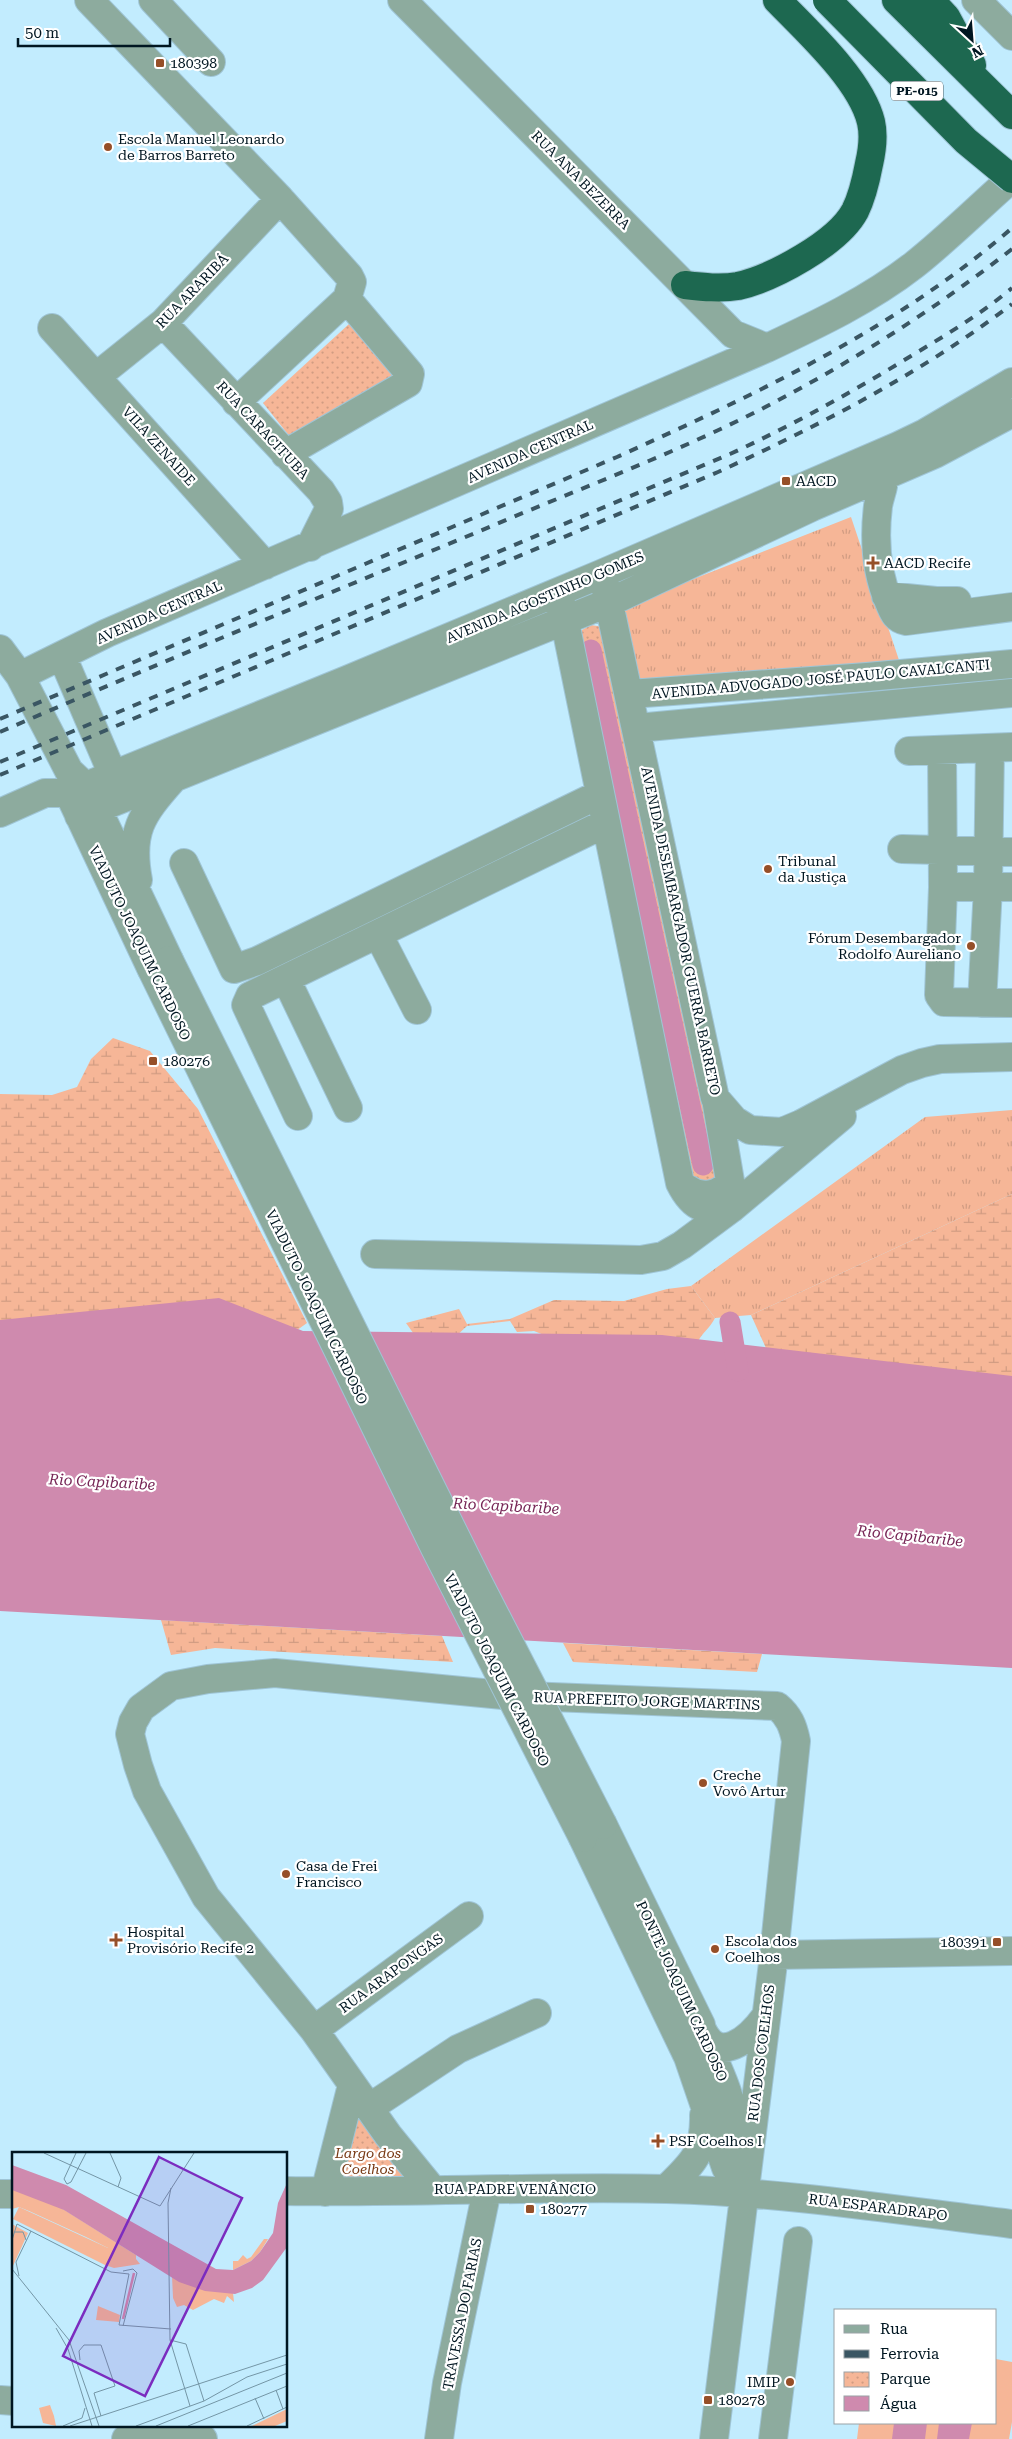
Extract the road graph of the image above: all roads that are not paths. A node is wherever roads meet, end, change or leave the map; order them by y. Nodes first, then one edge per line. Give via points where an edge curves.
1 (89, 0) edge
2 (153, 0) edge
3 (402, 0) edge
4 (777, 0) edge
5 (827, 0) edge
6 (896, 0) edge
7 (930, 0) edge
8 (976, 0) edge
9 (1012, 36) edge
10 (211, 62) dead end
11 (987, 92) junction
12 (1012, 115) edge
13 (1012, 179) edge
14 (280, 199) junction
15 (685, 286) junction
16 (347, 298) junction
17 (163, 323) junction
18 (52, 328) dead end
19 (767, 348) junction
20 (98, 376) junction
21 (1012, 382) edge
22 (236, 402) junction
23 (1012, 413) edge
24 (285, 454) junction
25 (880, 466) junction
26 (310, 547) junction
27 (265, 565) junction
28 (601, 574) junction
29 (558, 592) junction
30 (886, 596) junction
31 (1012, 599) edge
32 (610, 602) junction
33 (1012, 607) edge
34 (565, 621) junction
35 (0, 649) edge
36 (62, 656) junction
37 (1012, 664) edge
38 (10, 674) edge
39 (1012, 693) edge
40 (630, 694) junction
41 (637, 728) junction
42 (1001, 748) edge
43 (942, 750) junction
44 (910, 751) dead end
45 (113, 774) junction
46 (175, 778) junction
47 (600, 794) junction
48 (80, 795) junction
49 (0, 813) edge
50 (606, 823) junction
51 (902, 849) dead end
52 (942, 850) junction
53 (1001, 852) edge
54 (184, 863) dead end
55 (942, 887) junction
56 (1000, 887) edge
57 (152, 921) junction
58 (378, 934) junction
59 (160, 964) junction
60 (286, 979) junction
61 (982, 1003) junction
62 (1012, 1003) edge
63 (417, 1010) dead end
64 (1012, 1057) edge
65 (886, 1080) junction
66 (715, 1098) junction
67 (348, 1108) dead end
68 (298, 1116) dead end
69 (680, 1183) junction
70 (732, 1208) junction
71 (375, 1254) dead end
72 (793, 1726) joint
73 (593, 1832) junction
74 (468, 1916) dead end
75 (1012, 1952) edge
76 (818, 1954) junction
77 (774, 1955) junction
78 (767, 2009) junction
79 (537, 2013) dead end
80 (701, 2025) junction
81 (314, 2030) junction
82 (352, 2085) junction
83 (703, 2096) junction
84 (369, 2108) junction
85 (432, 2189) junction
86 (666, 2189) junction
87 (487, 2190) junction
88 (288, 2191) edge
89 (325, 2192) junction
90 (744, 2192) junction
91 (1012, 2224) edge
92 (798, 2241) dead end
93 (129, 2432) edge
94 (202, 2439) edge
95 (439, 2439) edge
96 (714, 2439) edge
97 (773, 2439) edge

1 - 14 street
2 - 10 street
3 - 15 street, RUA ANA BEZERRA
4 - 15 highway via 846,74 861,98 871,123 872,149 861,194 845,224 827,241 800,258 739,286
5 - 13 highway, PE-015, bridge via 966,140
6 - 11 highway
7 - 11 highway via 946,17
8 - 9 street
11 - 12 highway
13 - 19 street, AVENIDA CENTRAL via 914,265 877,291 831,318
14 - 16 street via 349,276 352,287
14 - 17 street, RUA ARARIBÁ
15 - 19 street, RUA ANA BEZERRA via 732,334
16 - 22 street
16 - 24 street via 410,374 410,379
17 - 20 street, RUA ARARIBÁ
17 - 22 street, RUA CARACITUBA
18 - 20 street, VILA ZENAIDE
19 - 26 street, AVENIDA CENTRAL
20 - 27 street, VILA ZENAIDE
21 - 25 street, AVENIDA AGOSTINHO GOMES via 925,433
22 - 24 street, RUA CARACITUBA
23 - 25 street, AVENIDA AGOSTINHO GOMES via 935,454
24 - 26 street, RUA CARACITUBA via 328,502 329,509
25 - 28 street, AVENIDA AGOSTINHO GOMES
25 - 30 street via 876,540
25 - 32 street, AVENIDA AGOSTINHO GOMES via 812,507
26 - 27 street, AVENIDA CENTRAL
27 - 36 street, AVENIDA CENTRAL via 107,633
28 - 29 street, AVENIDA AGOSTINHO GOMES
28 - 32 street, AVENIDA DESEMBARGADOR GUERRA BARRETO
29 - 34 street
29 - 45 street, AVENIDA AGOSTINHO GOMES
30 - 31 street via 936,601
30 - 33 street via 895,616 906,621
32 - 34 street, AVENIDA AGOSTINHO GOMES
32 - 40 street, AVENIDA DESEMBARGADOR GUERRA BARRETO
34 - 46 street, AVENIDA AGOSTINHO GOMES
34 - 47 street
35 - 38 street, VIADUTO JOAQUIM CARDOSO
36 - 38 street, AVENIDA CENTRAL
36 - 45 street
37 - 40 street, AVENIDA ADVOGADO JOSÉ PAULO CAVALCANTI via 868,678
38 - 48 street, VIADUTO JOAQUIM CARDOSO
39 - 41 street
40 - 41 street, AVENIDA DESEMBARGADOR GUERRA BARRETO
41 - 66 street, AVENIDA DESEMBARGADOR GUERRA BARRETO
42 - 43 street
42 - 53 street
43 - 44 street
43 - 52 street
45 - 48 street, AVENIDA AGOSTINHO GOMES
46 - 48 street, AVENIDA AGOSTINHO GOMES
46 - 57 street via 141,818 134,848 139,883
47 - 50 street
47 - 54 street via 257,961 234,969
48 - 49 street via 45,793
48 - 57 street, VIADUTO JOAQUIM CARDOSO
48 - 59 street, VIADUTO JOAQUIM CARDOSO
50 - 58 street
50 - 69 street
51 - 52 street
52 - 53 street
52 - 55 street
53 - 56 street
55 - 56 street
55 - 61 street via 940,1000
56 - 61 street
57 - 59 street, VIADUTO JOAQUIM CARDOSO
58 - 60 street
58 - 63 street
59 - 73 street, VIADUTO JOAQUIM CARDOSO, bridge via 479,1584
60 - 67 street
60 - 68 street via 250,996 246,1005
61 - 62 street
64 - 65 street, AVENIDA DESEMBARGADOR GUERRA BARRETO via 940,1059 922,1063
65 - 66 street, AVENIDA DESEMBARGADOR GUERRA BARRETO via 782,1132 750,1130 734,1120
65 - 70 street, AVENIDA DESEMBARGADOR GUERRA BARRETO
66 - 69 street via 730,1182 714,1194 702,1195
69 - 70 street via 687,1197 704,1209
70 - 71 street, AVENIDA DESEMBARGADOR GUERRA BARRETO via 663,1256 641,1260
72 - 77 street, RUA DOS COELHOS via 796,1741
72 - 81 street, RUA PREFEITO JORGE MARTINS via 777,1706 503,1695 275,1673 171,1686 141,1708 130,1734 147,1791 206,1897
73 - 80 street, PONTE JOAQUIM CARDOSO
73 - 83 street, PONTE JOAQUIM CARDOSO
74 - 81 street, RUA ARAPONGAS
75 - 76 street
76 - 77 street
76 - 78 street via 785,1981
77 - 78 street, RUA DOS COELHOS
78 - 80 street via 747,2039 731,2046 710,2040
78 - 90 street, RUA DOS COELHOS
79 - 84 street via 458,2049
80 - 90 street, PONTE JOAQUIM CARDOSO via 736,2119
81 - 82 street
82 - 84 street
82 - 89 street
83 - 86 street via 704,2134 700,2150 691,2165
83 - 90 street, PONTE JOAQUIM CARDOSO via 726,2168
84 - 85 street
85 - 87 street, RUA PADRE VENÂNCIO
85 - 89 street, RUA PADRE VENÂNCIO
86 - 87 street, RUA PADRE VENÂNCIO
86 - 90 street, RUA PADRE VENÂNCIO
87 - 95 street, TRAVESSA DO FARIAS via 447,2383
88 - 89 street, RUA PADRE VENÂNCIO
90 - 91 street, RUA ESPARADRAPO
90 - 96 street, RUA DOS COELHOS
92 - 97 street
93 - 94 street

